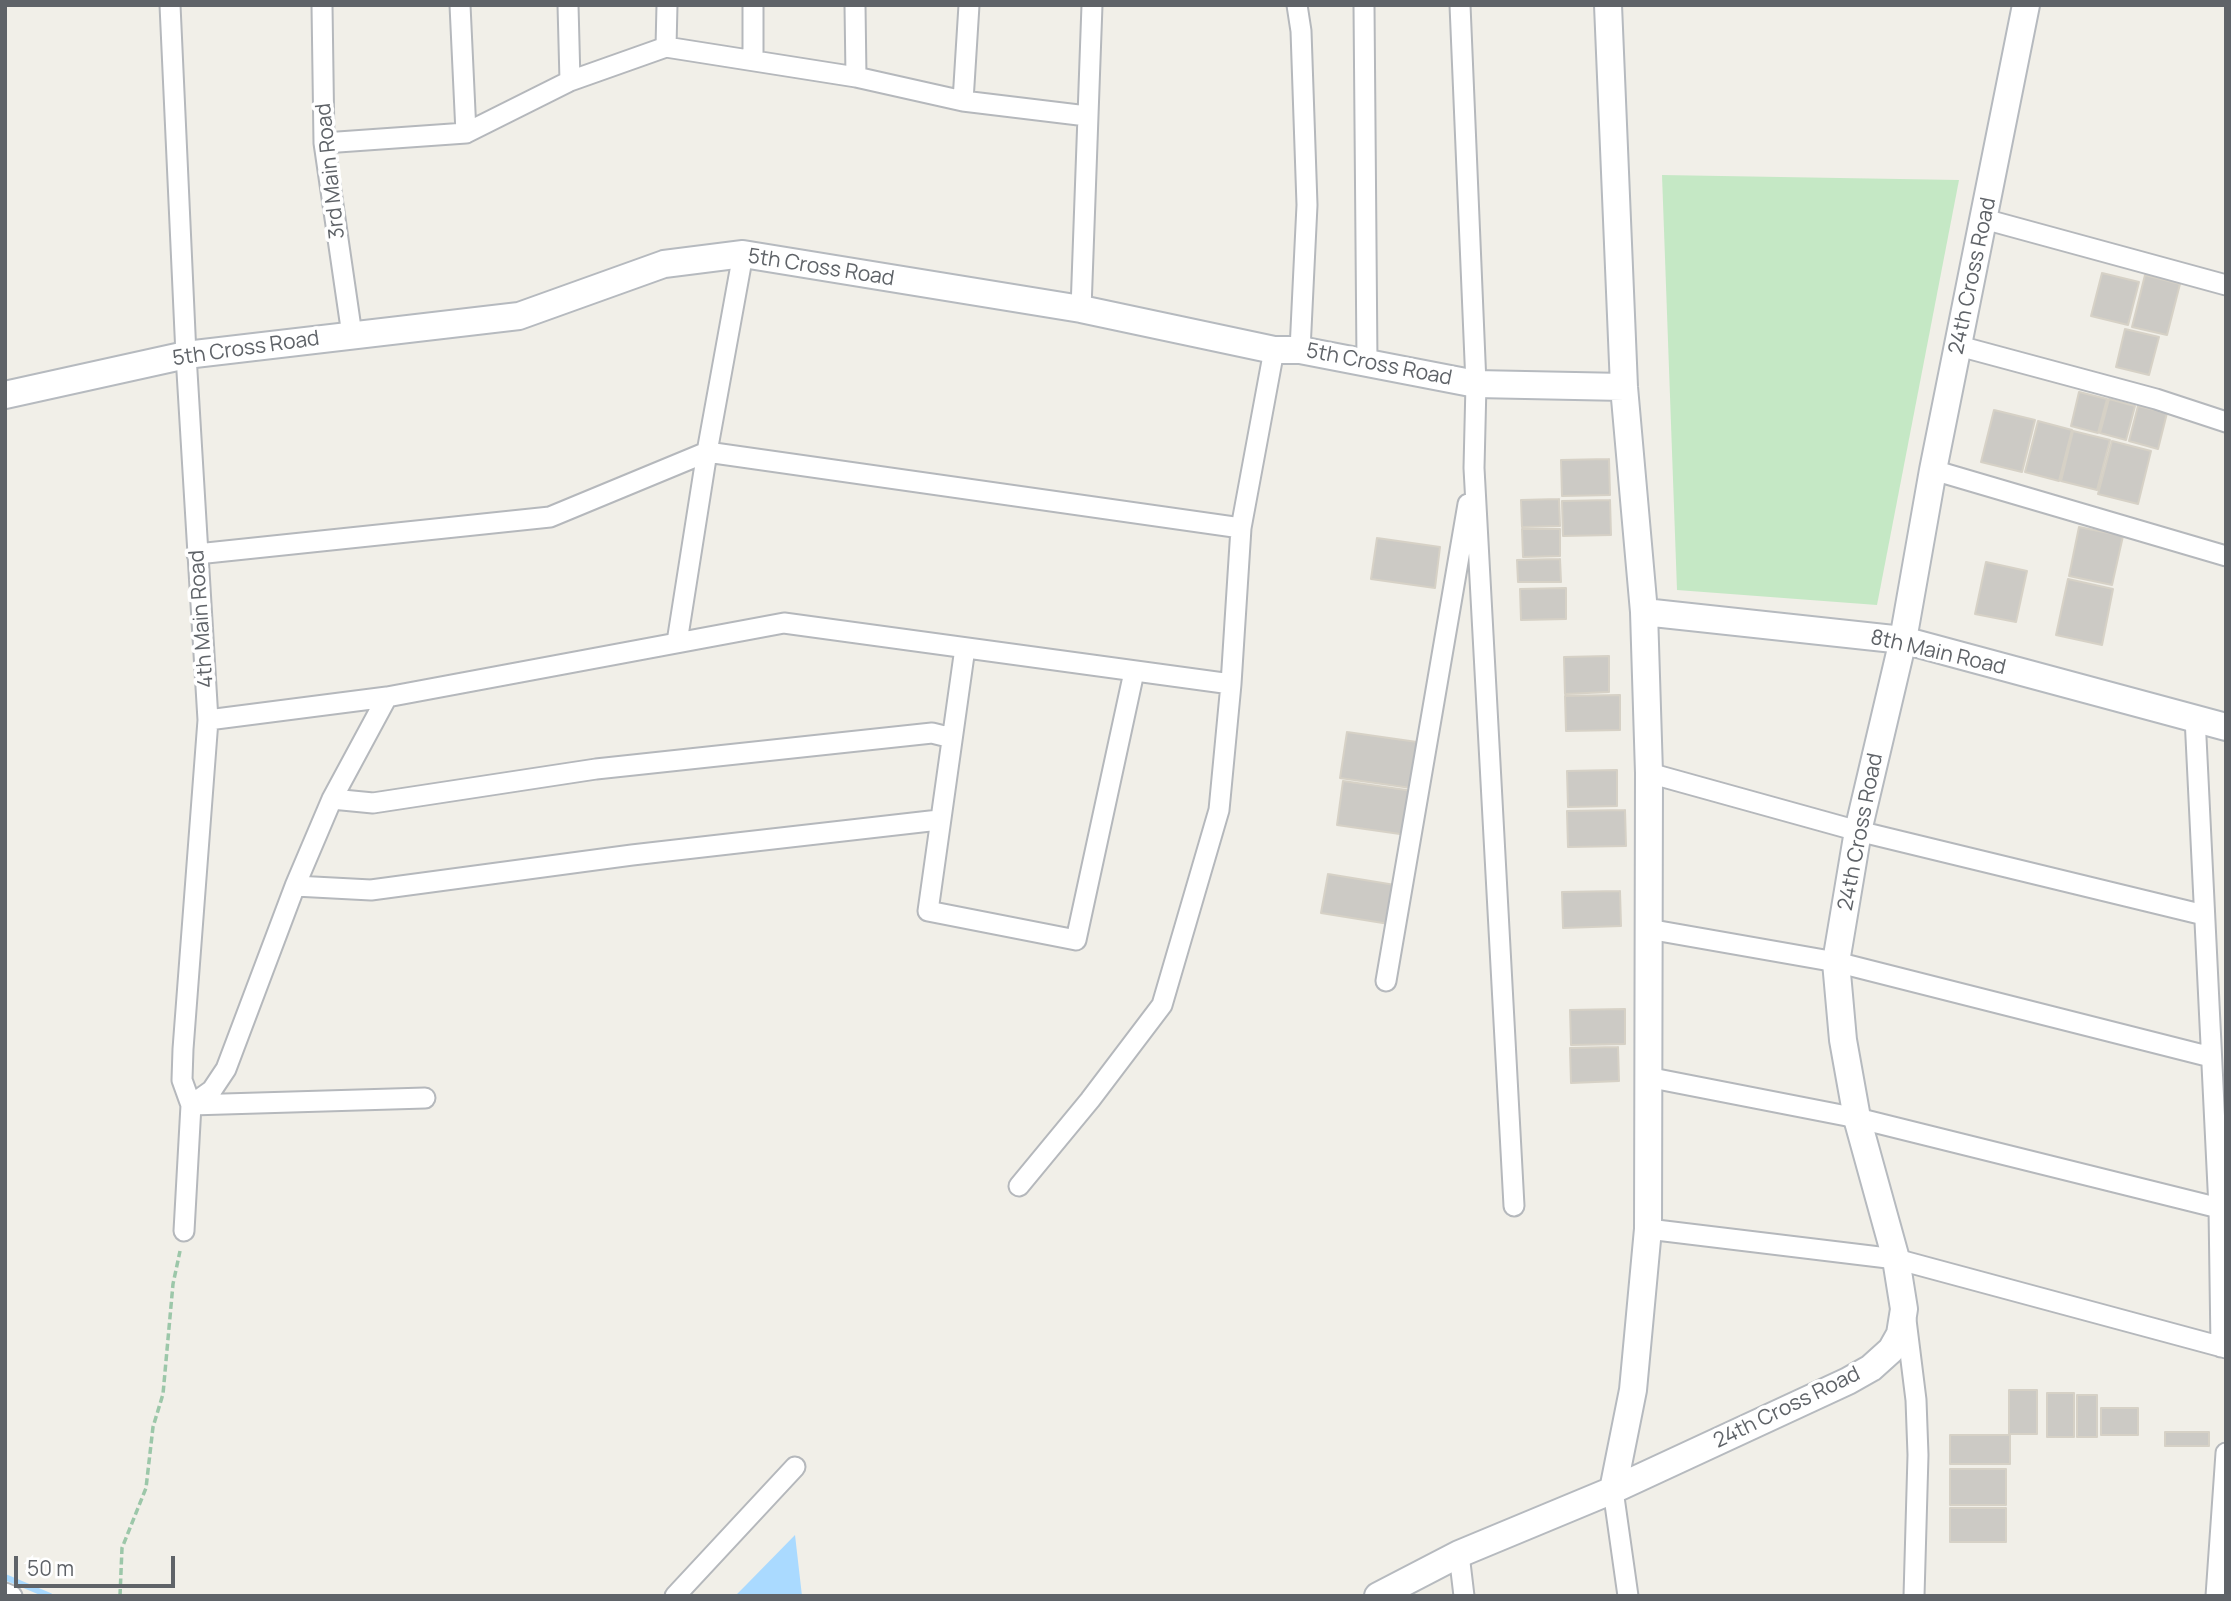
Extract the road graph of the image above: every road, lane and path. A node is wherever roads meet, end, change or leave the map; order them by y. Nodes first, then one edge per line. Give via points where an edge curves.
1 (170, 5) edge
2 (322, 5) edge
3 (460, 5) edge
4 (568, 5) edge
5 (667, 5) edge
6 (753, 5) edge
7 (855, 5) edge
8 (969, 5) edge
9 (1092, 5) edge
10 (1297, 5) edge
11 (1364, 5) edge
12 (1460, 5) edge
13 (1608, 5) edge
14 (2026, 5) edge
15 (666, 47) junction
16 (753, 60) junction
17 (856, 77) junction
18 (570, 81) junction
19 (963, 101) junction
20 (1087, 116) junction
21 (466, 133) junction
22 (324, 143) junction
23 (1984, 219) junction
24 (743, 254) junction
25 (2226, 285) edge
26 (1081, 309) junction
27 (352, 335) junction
28 (1958, 346) junction
29 (1274, 350) junction
30 (1300, 350) junction
31 (186, 355) junction
32 (1367, 362) junction
33 (1476, 384) junction
34 (1624, 387) junction
35 (5, 394) edge
36 (2226, 422) edge
37 (707, 452) junction
38 (1474, 468) junction
39 (1933, 470) junction
40 (1241, 528) junction
41 (197, 554) junction
42 (2226, 556) edge
43 (1644, 612) junction
44 (1903, 640) junction
45 (677, 642) junction
46 (965, 648) junction
47 (1134, 672) junction
48 (1231, 684) junction
49 (387, 697) junction
50 (2195, 717) junction
51 (208, 720) junction
52 (2226, 727) edge
53 (952, 738) junction
54 (1649, 773) junction
55 (332, 799) junction
56 (939, 820) junction
57 (1858, 831) junction
58 (295, 886) junction
59 (2204, 915) junction
60 (1648, 929) junction
61 (1836, 962) junction
62 (1386, 981) dead end
63 (2211, 1057) junction
64 (1647, 1077) junction
65 (425, 1098) dead end
66 (191, 1105) junction
67 (1857, 1118) junction
68 (1019, 1186) dead end
69 (1514, 1206) dead end
70 (2219, 1208) junction
71 (1648, 1229) junction
72 (184, 1231) joint
73 (1896, 1259) junction
74 (1904, 1309) junction
75 (2223, 1347) edge
76 (2226, 1453) edge
77 (795, 1467) dead end
78 (1613, 1490) junction
79 (1459, 1554) junction
80 (5, 1593) edge
81 (12, 1596) edge
82 (120, 1596) edge
83 (675, 1596) edge
84 (1378, 1596) edge
85 (1465, 1596) edge
86 (1628, 1596) edge
87 (1914, 1596) edge
88 (2216, 1596) edge

1 - 31 street, 4th Main Road
2 - 22 street, 3rd Main Road
3 - 21 street
4 - 18 street
5 - 15 street
6 - 16 street
7 - 17 street
8 - 19 street
9 - 20 street
10 - 30 street via 1307,205
11 - 32 street
12 - 33 street
13 - 34 street
14 - 23 street, 24th Cross Road
15 - 16 street
15 - 18 street
16 - 17 street
17 - 19 street
18 - 21 street
19 - 20 street
20 - 26 street
21 - 22 street
22 - 27 street, 3rd Main Road
23 - 25 street
23 - 28 street, 24th Cross Road
24 - 26 street, 5th Cross Road
24 - 27 street, 5th Cross Road via 664,264 519,316
24 - 37 street
26 - 29 street, 5th Cross Road
27 - 31 street, 5th Cross Road
28 - 36 street
28 - 39 street, 24th Cross Road
29 - 30 street, 5th Cross Road
29 - 40 street
30 - 32 street, 5th Cross Road
31 - 35 street, 5th Cross Road
31 - 41 street, 4th Main Road
32 - 33 street, 5th Cross Road
33 - 34 street, 5th Cross Road
33 - 38 street
34 - 43 street
37 - 40 street
37 - 41 street via 550,517
37 - 45 street
38 - 62 street
38 - 69 street
39 - 42 street
39 - 44 street, 24th Cross Road
40 - 48 street
41 - 51 street, 4th Main Road
43 - 44 street, 8th Main Road
43 - 54 street
44 - 50 street, 8th Main Road
44 - 57 street, 24th Cross Road
45 - 46 street via 785,623
45 - 49 street
46 - 47 street
46 - 53 street
47 - 48 street
47 - 56 street via 1076,940 928,911
48 - 68 street via 1219,810 1162,1005
49 - 51 street
49 - 55 street
50 - 52 street, 8th Main Road
50 - 59 street
51 - 66 street, 4th Main Road via 183,1049 182,1080
53 - 55 street via 932,733 596,769 373,803
53 - 56 street
54 - 57 street
54 - 60 street
55 - 58 street
56 - 58 street via 371,890
57 - 59 street
57 - 61 street, 24th Cross Road
58 - 66 street via 226,1069 212,1090
59 - 63 street
60 - 61 street
60 - 64 street
61 - 63 street
61 - 67 street, 24th Cross Road
63 - 70 street
64 - 67 street
64 - 71 street
65 - 66 street
66 - 72 street, 4th Main Road
67 - 70 street
67 - 73 street, 24th Cross Road
70 - 75 street
71 - 73 street
71 - 78 street via 1633,1390
72 - 82 path via 173,1284 163,1394 153,1427 146,1488 122,1548
73 - 74 street, 24th Cross Road
73 - 75 street
74 - 78 street, 24th Cross Road via 1891,1350 1871,1368
74 - 87 street via 1916,1400
76 - 88 street
77 - 83 street
78 - 79 street, 24th Cross Road
78 - 86 street
79 - 84 street, 24th Cross Road
79 - 85 street
80 - 81 street

